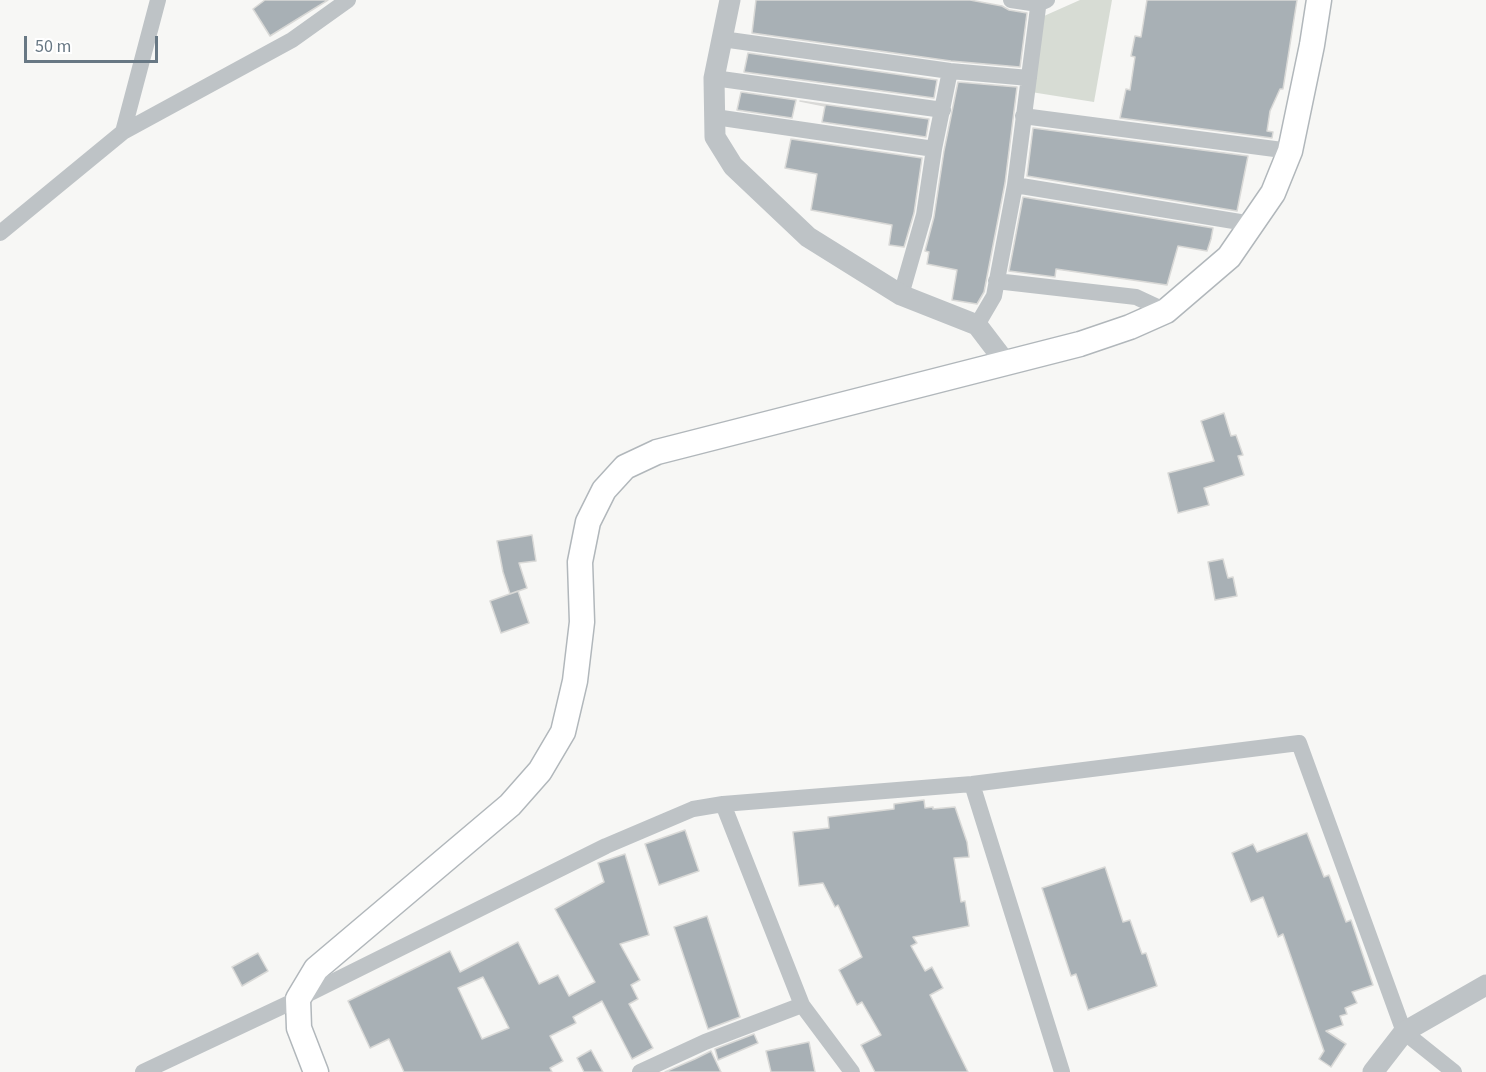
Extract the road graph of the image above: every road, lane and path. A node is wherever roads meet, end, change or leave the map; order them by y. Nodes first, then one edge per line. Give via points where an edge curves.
1 (158, 0) edge
2 (348, 0) edge
3 (730, 0) edge
4 (1011, 0) edge
5 (1319, 0) edge
6 (1041, 1) edge
7 (722, 39) junction
8 (950, 71) junction
9 (714, 78) junction
10 (1029, 78) junction
11 (943, 110) junction
12 (1023, 116) junction
13 (715, 117) junction
14 (123, 132) junction
15 (934, 149) junction
16 (1290, 151) junction
17 (1015, 185) junction
18 (1252, 224) junction
19 (0, 233) edge
20 (996, 281) junction
21 (901, 296) junction
22 (1166, 311) junction
23 (977, 325) junction
24 (1006, 363) junction
25 (972, 784) junction
26 (723, 804) junction
27 (1486, 985) edge
28 (298, 999) junction
29 (802, 1005) junction
30 (1404, 1032) junction
31 (143, 1072) edge
32 (316, 1072) edge
33 (640, 1072) edge
34 (852, 1072) edge
35 (1062, 1072) edge
36 (1373, 1072) edge
37 (1454, 1072) edge

1 - 14 street
2 - 14 street via 292,40
3 - 7 street
4 - 6 street
5 - 16 main road
6 - 10 street
7 - 8 street
7 - 9 street
8 - 10 street
8 - 11 street
9 - 11 street
9 - 13 street
10 - 12 street
11 - 15 street
12 - 16 street
12 - 17 street
13 - 15 street
13 - 21 street via 715,137 733,166 808,237
14 - 19 street
15 - 21 street via 924,215
16 - 18 main road via 1273,193
17 - 18 street
17 - 20 street
18 - 22 main road via 1228,258
20 - 22 street via 1136,297
20 - 23 street via 994,296
21 - 23 street
22 - 24 main road via 1080,344
23 - 24 street
24 - 28 main road via 657,452 625,467 604,490 588,522 580,562 582,622 575,681 563,732 540,771 510,806 316,969
25 - 26 street
25 - 30 street via 1299,743
25 - 35 street
26 - 28 street via 693,808 606,846
26 - 29 street
27 - 30 street
28 - 31 street
28 - 32 main road via 299,1028
29 - 33 street
29 - 34 street
30 - 36 street
30 - 37 street

